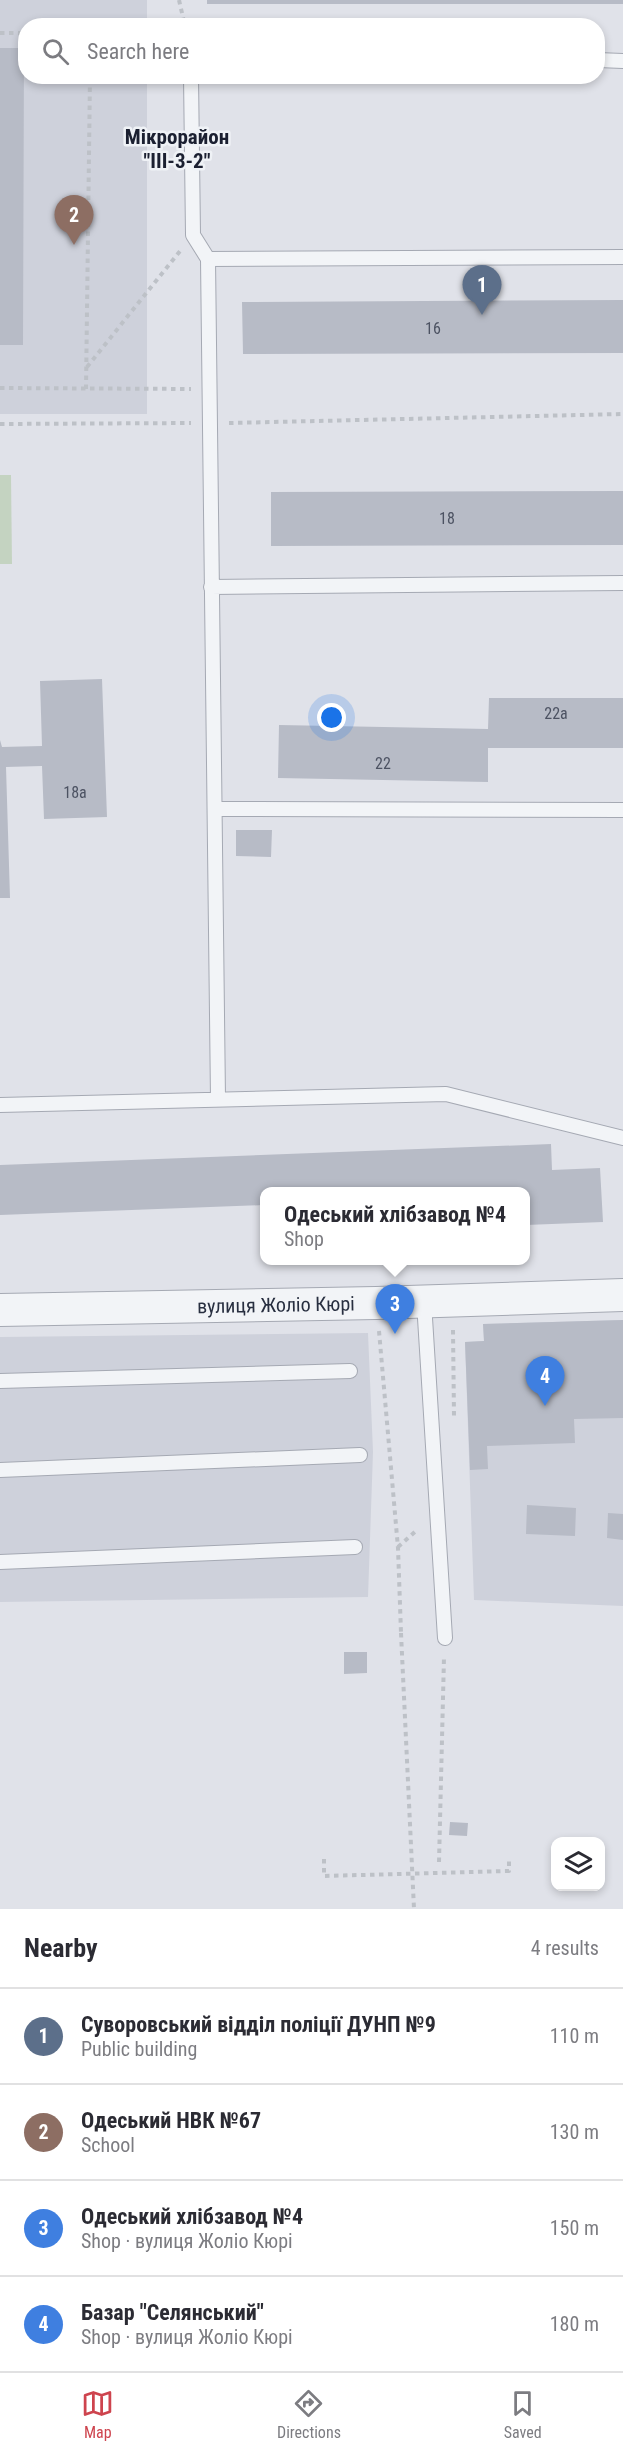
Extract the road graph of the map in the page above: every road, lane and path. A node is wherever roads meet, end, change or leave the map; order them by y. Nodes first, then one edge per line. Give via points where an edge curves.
1 (179, 0) edge
2 (183, 18) edge
3 (0, 33) edge
4 (18, 33) edge
5 (605, 60) edge
6 (623, 61) edge
7 (90, 84) edge
8 (191, 84) edge
9 (193, 236) junction
10 (623, 257) edge
11 (208, 259) junction
12 (87, 368) junction
13 (0, 388) edge
14 (86, 389) junction
15 (209, 389) junction
16 (623, 414) edge
17 (210, 423) junction
18 (0, 424) edge
19 (623, 583) edge
20 (211, 587) junction
21 (215, 809) junction
22 (623, 810) edge
23 (218, 1099) junction
24 (0, 1105) edge
25 (623, 1138) edge
26 (623, 1295) edge
27 (424, 1302) junction
28 (376, 1304) junction
29 (0, 1310) edge
30 (350, 1371) dead end
31 (0, 1381) edge
32 (360, 1455) dead end
33 (0, 1470) edge
34 (355, 1547) dead end
35 (0, 1562) edge
36 (445, 1638) joint
37 (324, 1859) dead end
38 (509, 1861) dead end
39 (439, 1862) dead end
40 (413, 1874) junction
41 (414, 1909) edge

1 - 2 path
3 - 4 path
5 - 6 lane
7 - 12 path
8 - 9 lane
9 - 11 lane
9 - 12 path
10 - 11 lane
11 - 15 lane
12 - 14 path
13 - 14 path
14 - 15 path
15 - 17 lane
16 - 17 path
17 - 18 path
17 - 20 lane
19 - 20 lane
20 - 21 lane
21 - 22 lane
21 - 23 lane
23 - 24 lane
23 - 25 lane via 446,1094
26 - 27 street, вулиця Жоліо Кюрі
27 - 28 street, вулиця Жоліо Кюрі
27 - 36 lane
28 - 29 street, вулиця Жоліо Кюрі
28 - 40 path, bridge via 398,1548
30 - 31 lane
32 - 33 lane
34 - 35 lane
36 - 39 path
37 - 40 path via 324,1876
38 - 40 path via 509,1871
40 - 41 path, bridge

